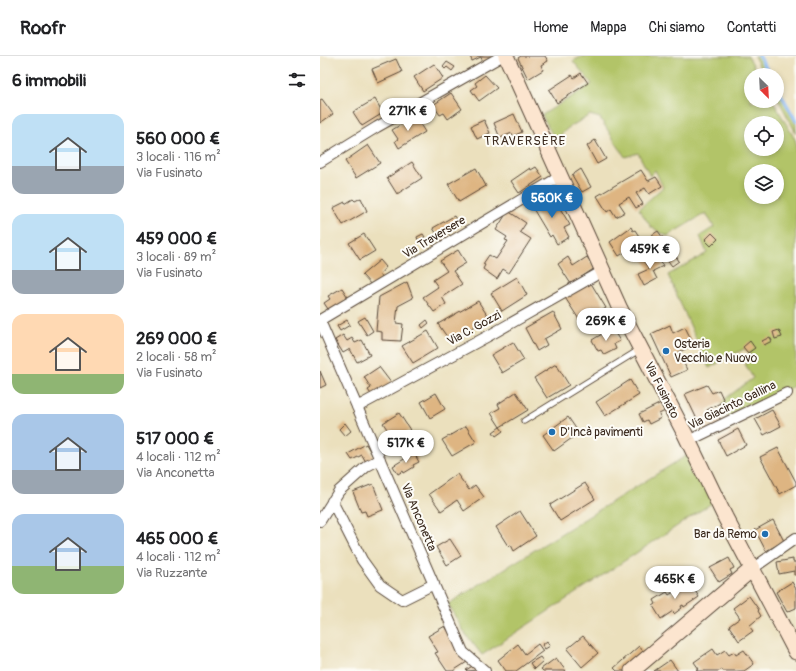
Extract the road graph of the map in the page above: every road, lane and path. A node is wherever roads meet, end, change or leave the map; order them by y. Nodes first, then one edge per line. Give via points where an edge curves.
1 (502, 56) edge
2 (506, 56) edge
3 (320, 162) edge
4 (561, 176) junction
5 (603, 271) junction
6 (320, 321) edge
7 (641, 349) junction
8 (788, 393) dead end
9 (357, 407) junction
10 (524, 421) dead end
11 (688, 441) junction
12 (380, 459) junction
13 (332, 501) junction
14 (320, 521) edge
15 (796, 538) edge
16 (752, 569) junction
17 (434, 584) junction
18 (796, 652) edge
19 (485, 671) edge
20 (632, 671) edge

1 - 3 street
2 - 4 main road, Via Fusinato
4 - 5 main road, Via Fusinato
4 - 6 street, Via Traversere
5 - 7 main road, Via Fusinato
5 - 9 street, Via C. Gozzi
6 - 9 street, Via Anconetta
7 - 10 lane
7 - 11 main road, Via Fusinato
8 - 11 street, Via Giacinto Gallina
9 - 12 street, Via Anconetta
11 - 16 main road, Via Fusinato
12 - 13 street via 367,466 339,491
12 - 17 street, Via Anconetta
13 - 14 street
13 - 17 street via 362,560 380,584 402,600
15 - 16 street
16 - 18 main road, Via Fusinato
16 - 20 main road
17 - 19 street, Via Anconetta via 463,652

